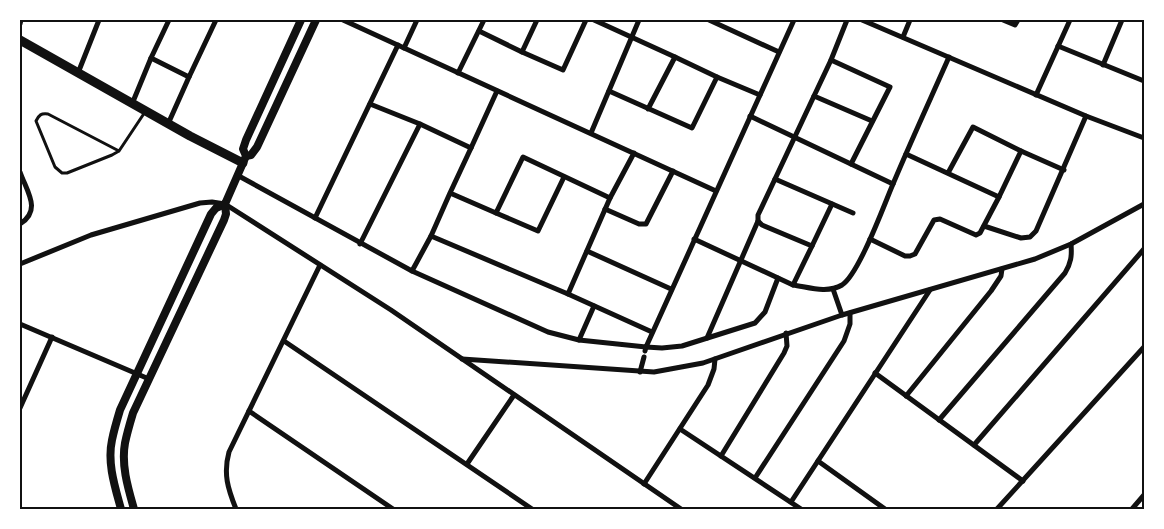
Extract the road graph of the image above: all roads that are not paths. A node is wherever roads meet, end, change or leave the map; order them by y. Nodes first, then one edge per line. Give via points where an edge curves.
1 (21, 20) edge
2 (99, 20) edge
3 (169, 20) edge
4 (216, 20) edge
5 (301, 20) edge
6 (316, 20) edge
7 (344, 20) edge
8 (417, 20) edge
9 (484, 20) edge
10 (537, 20) edge
11 (586, 20) edge
12 (594, 20) edge
13 (639, 20) edge
14 (709, 20) edge
15 (794, 20) edge
16 (848, 20) edge
17 (862, 20) edge
18 (910, 20) edge
19 (1003, 20) edge
20 (1018, 20) edge
21 (1070, 20) edge
22 (1122, 20) edge
23 (20, 24) edge
24 (479, 31) junction
25 (631, 37) junction
26 (902, 37) junction
27 (20, 40) edge
28 (398, 45) junction
29 (1058, 46) junction
30 (404, 48) junction
31 (522, 52) junction
32 (779, 52) junction
33 (675, 57) junction
34 (949, 57) junction
35 (151, 58) junction
36 (831, 60) junction
37 (1102, 65) junction
38 (78, 73) junction
39 (458, 73) junction
40 (189, 77) junction
41 (717, 77) junction
42 (1144, 80) edge
43 (498, 90) junction
44 (609, 90) junction
45 (1036, 94) junction
46 (760, 95) junction
47 (814, 96) junction
48 (132, 104) junction
49 (370, 104) junction
50 (648, 109) junction
51 (145, 111) junction
52 (750, 116) junction
53 (1086, 116) junction
54 (872, 121) junction
55 (168, 124) junction
56 (420, 124) junction
57 (591, 133) junction
58 (795, 138) junction
59 (1144, 138) edge
60 (471, 148) junction
61 (119, 151) junction
62 (1021, 151) junction
63 (634, 153) junction
64 (906, 154) junction
65 (244, 159) junction
66 (851, 164) junction
67 (1064, 170) junction
68 (674, 171) junction
69 (20, 172) edge
70 (948, 173) junction
71 (237, 175) junction
72 (564, 177) junction
73 (775, 179) junction
74 (893, 184) junction
75 (716, 191) junction
76 (450, 193) junction
77 (999, 197) junction
78 (610, 198) junction
79 (225, 204) junction
80 (832, 204) junction
81 (1144, 204) edge
82 (605, 209) junction
83 (496, 213) junction
84 (853, 213) dead end
85 (315, 218) junction
86 (758, 221) junction
87 (20, 224) edge
88 (984, 226) junction
89 (431, 236) junction
90 (694, 239) junction
91 (870, 239) junction
92 (360, 244) junction
93 (1071, 244) junction
94 (812, 246) junction
95 (1144, 249) edge
96 (587, 251) junction
97 (740, 260) junction
98 (20, 264) edge
99 (320, 265) junction
100 (1002, 269) junction
101 (412, 271) junction
102 (778, 278) junction
103 (793, 285) junction
104 (672, 290) junction
105 (930, 290) junction
106 (834, 292) junction
107 (568, 294) junction
108 (594, 306) junction
109 (850, 313) junction
110 (842, 315) junction
111 (20, 324) edge
112 (652, 332) junction
113 (786, 333) junction
114 (52, 336) junction
115 (707, 338) junction
116 (579, 340) junction
117 (284, 341) junction
118 (1144, 347) edge
119 (645, 349) junction
120 (644, 357) dead end
121 (462, 359) junction
122 (715, 359) junction
123 (640, 372) junction
124 (875, 373) junction
125 (137, 374) junction
126 (149, 379) junction
127 (514, 395) junction
128 (906, 396) junction
129 (20, 408) edge
130 (249, 411) junction
131 (939, 420) junction
132 (680, 429) junction
133 (974, 445) junction
134 (721, 456) junction
135 (818, 460) junction
136 (467, 464) junction
137 (754, 478) junction
138 (1023, 480) junction
139 (644, 484) junction
140 (1144, 495) edge
141 (791, 502) junction
142 (525, 507) edge
143 (121, 509) edge
144 (134, 509) edge
145 (236, 509) edge
146 (393, 509) edge
147 (532, 509) edge
148 (681, 509) edge
149 (801, 509) edge
150 (885, 509) edge
151 (998, 509) edge
152 (1132, 509) edge

1 - 23 street
2 - 38 street
3 - 35 street
4 - 40 street
5 - 65 street via 246,140
6 - 65 street via 257,147
7 - 28 street
8 - 30 street
9 - 24 street
10 - 31 street
11 - 31 street via 563,70
12 - 25 street
13 - 25 street
14 - 32 street
15 - 32 street
16 - 36 street
17 - 26 street
18 - 26 street
19 - 20 street via 1015,25
21 - 29 street
22 - 37 street
24 - 31 street
24 - 39 street
25 - 33 street
25 - 44 street
26 - 34 street
27 - 38 main road
28 - 30 street
28 - 49 street
29 - 37 street
29 - 45 street
30 - 39 street
32 - 46 street
33 - 41 street
33 - 50 street
34 - 45 street
34 - 64 street
35 - 40 street
35 - 48 street
36 - 47 street
36 - 54 street via 890,87
37 - 42 street
38 - 48 main road
39 - 43 street
40 - 55 street
41 - 46 street
41 - 50 street via 692,128
43 - 57 street
43 - 60 street
44 - 50 street
44 - 57 street
45 - 53 street
46 - 52 street
47 - 54 street
47 - 58 street
48 - 51 main road
49 - 56 street
49 - 85 street
51 - 55 main road
51 - 61 lane
52 - 58 street
52 - 75 street
53 - 59 street
53 - 67 street
54 - 66 street
55 - 65 main road
56 - 60 street
56 - 92 street
57 - 63 street
58 - 66 street
58 - 73 street
60 - 76 street
61 - 61 lane via 68,173 62,172 55,168 36,121 43,113 48,114
62 - 67 street
62 - 70 street via 973,127
62 - 77 street
63 - 68 street
63 - 78 street
64 - 70 street
64 - 74 street
65 - 71 street
66 - 74 street
67 - 88 street via 1036,231 1030,237 1021,238
68 - 75 street
68 - 82 street via 646,224
69 - 87 street via 32,204 32,213
70 - 77 street
71 - 79 street
71 - 85 street
72 - 78 street
72 - 83 street via 538,231
72 - 83 street via 523,157
73 - 80 street
73 - 86 street
74 - 91 street
75 - 90 street
76 - 83 street
76 - 89 street
77 - 88 street
78 - 82 street
79 - 98 street via 200,203 100,232
79 - 99 street
79 - 125 street via 211,214
79 - 126 street via 224,220
80 - 84 street
80 - 94 street
81 - 93 street
82 - 96 street
85 - 92 street
86 - 94 street
86 - 97 street
88 - 91 street via 976,235 940,219 934,220 915,254 910,256
89 - 101 street
89 - 107 street
90 - 97 street
90 - 104 street
91 - 106 street via 852,276
92 - 101 street
93 - 100 street
93 - 131 street via 1072,255 1065,273
94 - 103 street
95 - 133 street
96 - 104 street
96 - 107 street
97 - 102 street
97 - 115 street
99 - 117 street
99 - 121 street
100 - 105 street
100 - 128 street via 992,291
101 - 116 street via 548,332
102 - 103 street
102 - 115 street via 764,312 755,323
103 - 106 street
104 - 112 street
105 - 109 street
105 - 124 street
106 - 110 street
107 - 108 street
108 - 112 street
108 - 116 street
109 - 110 street
109 - 137 street via 844,341
110 - 113 street
111 - 114 street
112 - 119 street
113 - 122 street
113 - 134 street via 784,353
114 - 125 street
114 - 129 street
115 - 119 street via 672,348
116 - 119 street
117 - 130 street
117 - 136 street
118 - 138 street
120 - 123 street
121 - 123 street
121 - 127 street
122 - 123 street via 677,369
122 - 132 street via 708,385
124 - 128 street
124 - 135 street
125 - 126 street
125 - 143 street via 120,410 111,442 113,475
126 - 144 street via 133,413 124,444 126,478
127 - 136 street
127 - 139 street
128 - 131 street
130 - 145 street via 225,467
130 - 146 street
131 - 133 street
132 - 134 street
132 - 139 street
133 - 138 street
134 - 137 street
135 - 141 street
135 - 150 street
136 - 142 street
137 - 141 street
138 - 151 street
139 - 148 street
140 - 152 street
141 - 149 street
142 - 147 street

